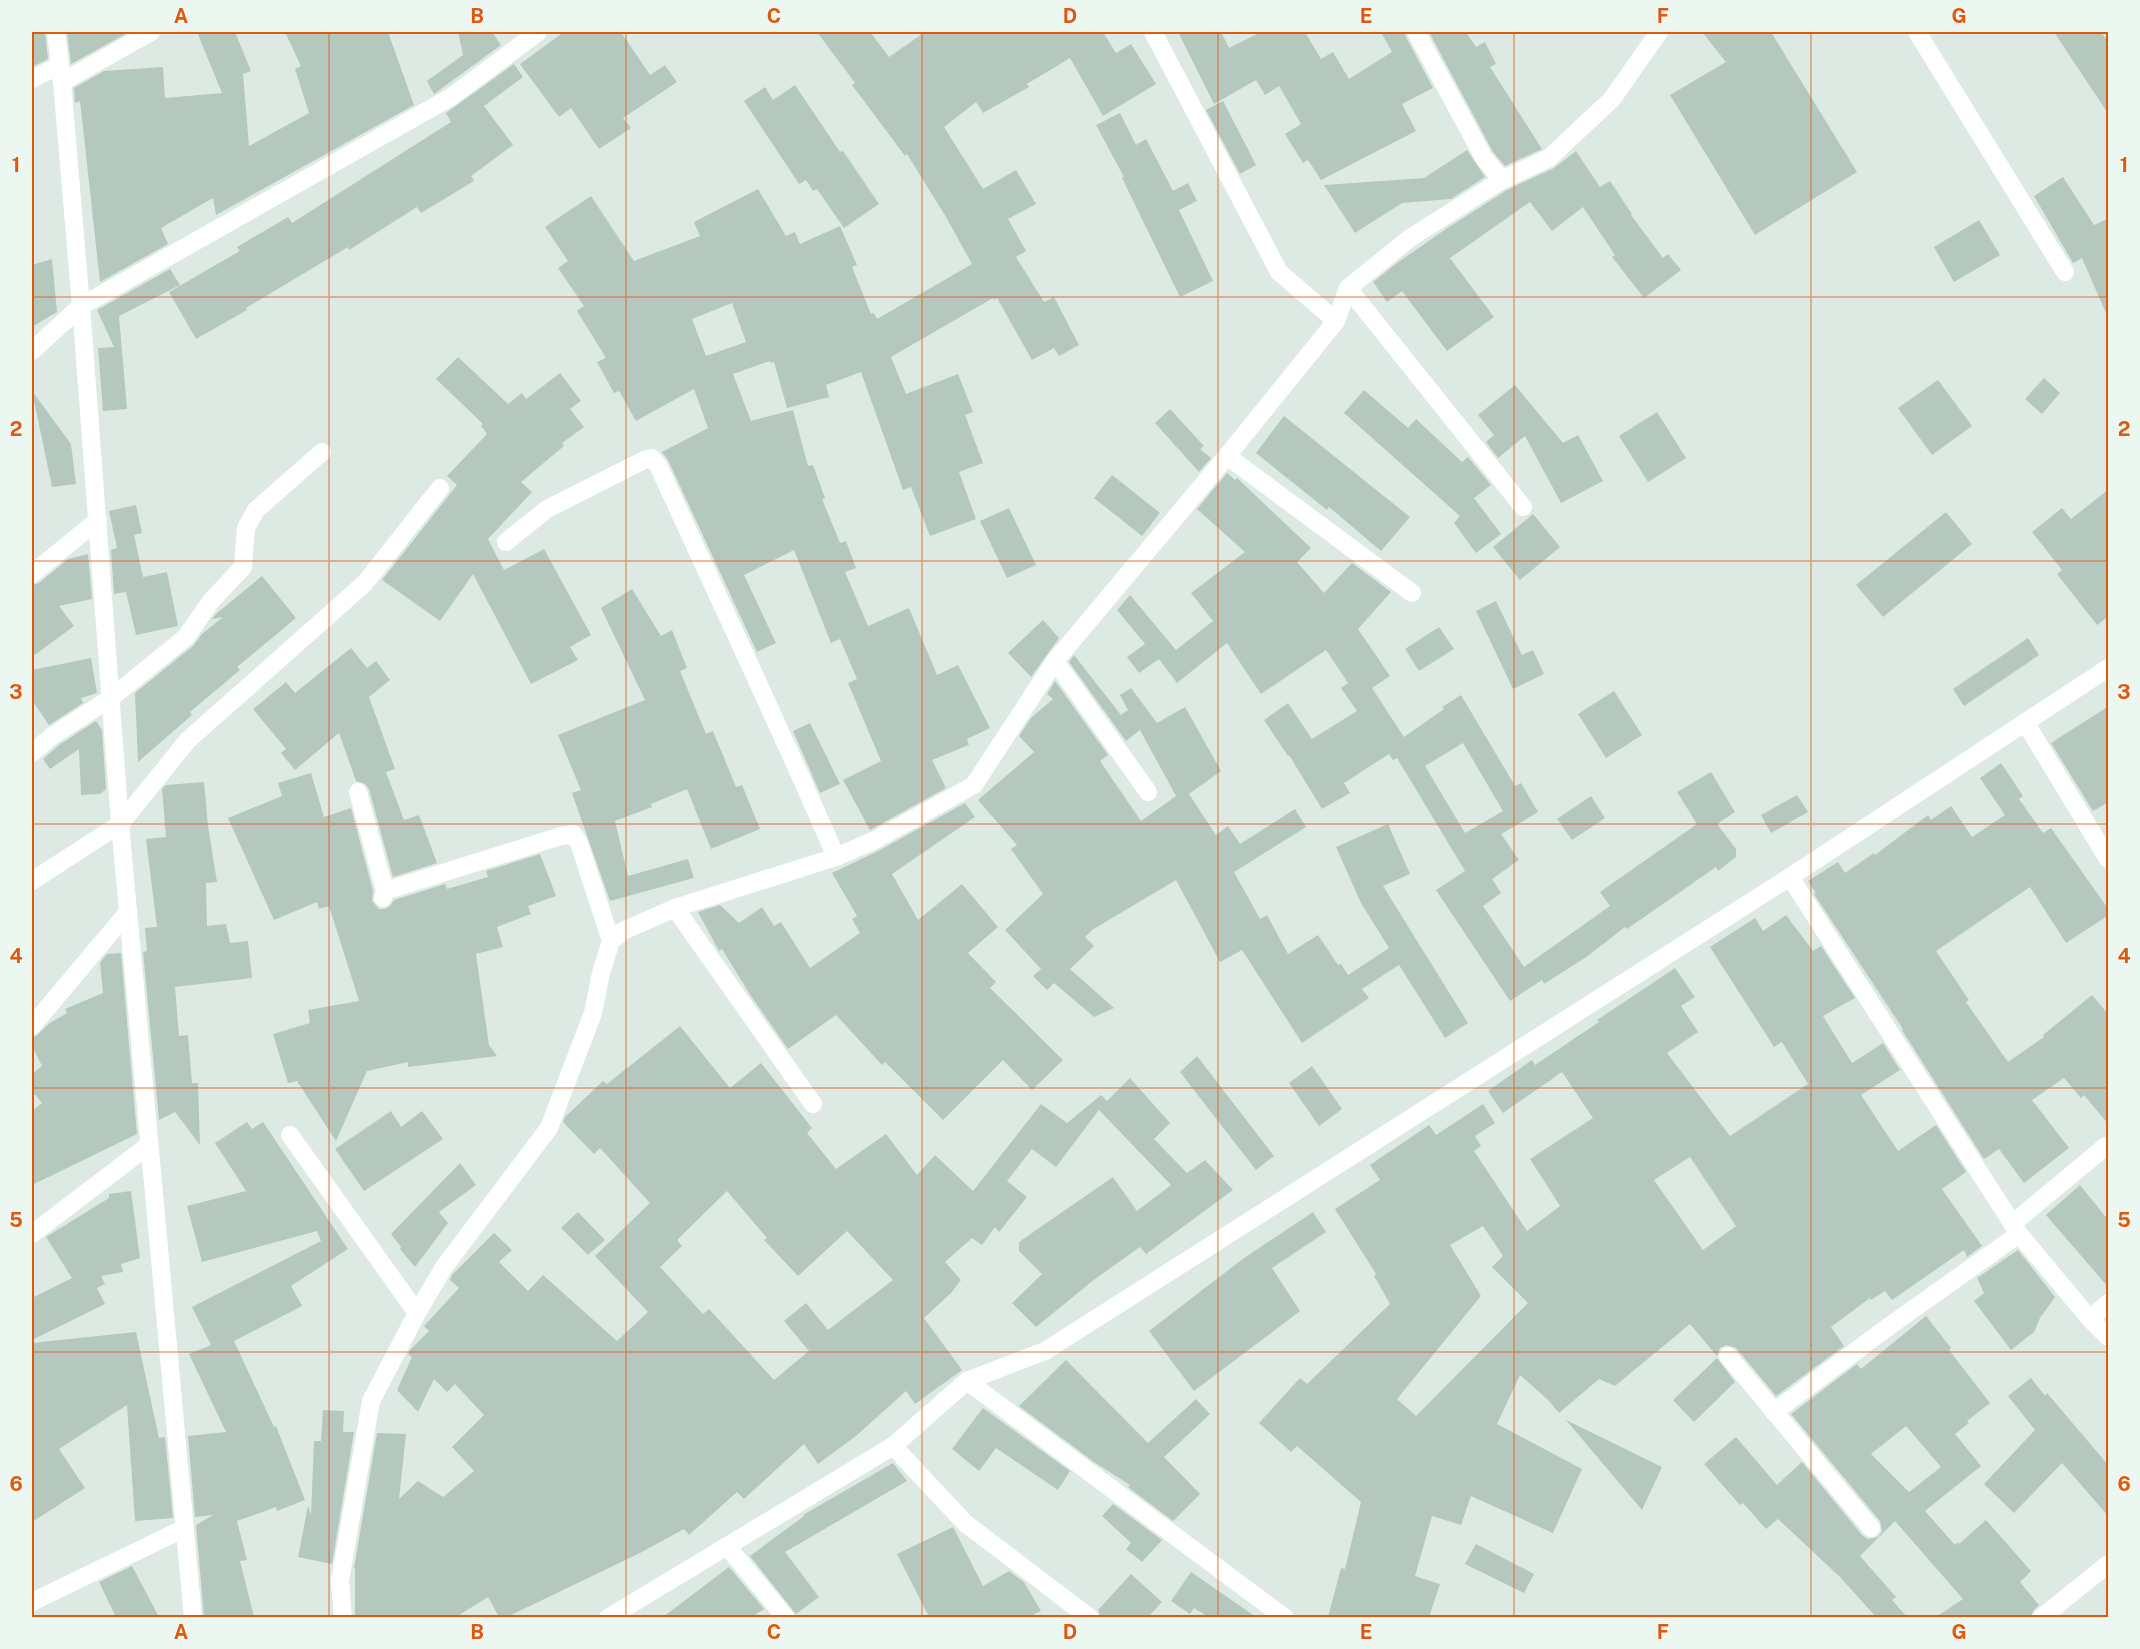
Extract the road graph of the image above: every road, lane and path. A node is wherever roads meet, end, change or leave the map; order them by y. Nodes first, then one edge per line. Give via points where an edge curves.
1 (56, 32) edge
2 (151, 32) edge
3 (538, 32) edge
4 (1153, 32) edge
5 (1416, 32) edge
6 (1659, 32) edge
7 (1917, 32) edge
8 (60, 74) junction
9 (32, 79) edge
10 (1502, 180) junction
11 (2065, 272) dead end
12 (1348, 288) junction
13 (81, 306) junction
14 (1336, 321) junction
15 (32, 351) edge
16 (322, 452) dead end
17 (1227, 456) junction
18 (440, 488) dead end
19 (1523, 507) dead end
20 (98, 519) junction
21 (506, 542) dead end
22 (32, 574) edge
23 (1412, 593) dead end
24 (1055, 661) junction
25 (2109, 668) edge
26 (111, 698) junction
27 (2025, 722) junction
28 (32, 753) edge
29 (358, 792) dead end
30 (1148, 792) dead end
31 (120, 824) junction
32 (836, 857) junction
33 (2109, 860) edge
34 (1790, 877) junction
35 (32, 881) edge
36 (675, 908) junction
37 (128, 912) junction
38 (611, 941) junction
39 (32, 1026) edge
40 (813, 1104) dead end
41 (290, 1136) dead end
42 (149, 1145) junction
43 (2106, 1146) dead end
44 (2015, 1229) junction
45 (32, 1234) edge
46 (2109, 1302) edge
47 (417, 1313) junction
48 (2090, 1319) junction
49 (2109, 1337) edge
50 (1728, 1356) dead end
51 (967, 1381) junction
52 (1774, 1412) junction
53 (893, 1446) junction
54 (185, 1528) junction
55 (1871, 1528) dead end
56 (727, 1546) junction
57 (2109, 1564) edge
58 (32, 1602) edge
59 (193, 1617) edge
60 (343, 1617) edge
61 (609, 1617) edge
62 (786, 1617) edge
63 (1090, 1617) edge
64 (1285, 1617) edge
65 (2040, 1617) edge

1 - 8 street
2 - 8 street
3 - 13 street via 452,97
4 - 14 street via 1279,272
5 - 10 street via 1484,158
6 - 10 street via 1612,99 1549,158
7 - 11 street
8 - 9 street
8 - 13 street
10 - 12 street via 1410,238
12 - 14 street
12 - 19 street
13 - 15 street
13 - 20 street
14 - 17 street
16 - 26 street via 256,510 246,528 243,567 186,637
17 - 23 street
17 - 24 street
18 - 31 street via 365,583 188,740
20 - 22 street
20 - 26 street
21 - 32 street via 547,509 652,458
24 - 30 street
24 - 32 street via 974,785
25 - 27 street
26 - 28 street
26 - 31 street
27 - 33 street
27 - 34 street
29 - 38 street via 384,895 573,834
31 - 35 street
31 - 37 street
32 - 36 street
34 - 44 street
34 - 51 street via 1045,1351
36 - 38 street via 623,931
36 - 40 street
37 - 39 street
37 - 42 street
38 - 47 street via 593,1013 549,1128 444,1266
41 - 47 street
42 - 45 street
42 - 54 street
43 - 44 street
44 - 48 street
44 - 52 street
46 - 48 street
47 - 60 street via 371,1401 340,1581
48 - 49 street
50 - 52 street
51 - 53 street
51 - 64 street
52 - 55 street
53 - 56 street
53 - 63 street via 965,1523
54 - 58 street
54 - 59 street
56 - 61 street
56 - 62 street
57 - 65 street

